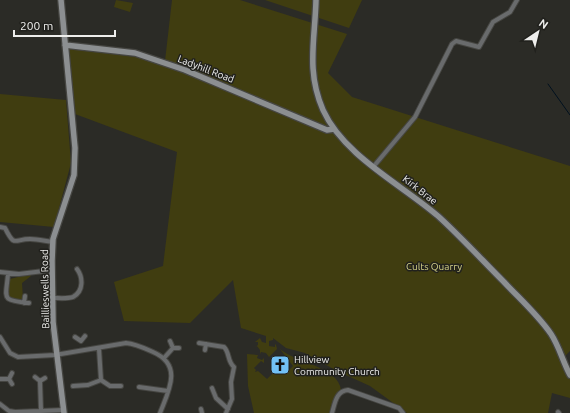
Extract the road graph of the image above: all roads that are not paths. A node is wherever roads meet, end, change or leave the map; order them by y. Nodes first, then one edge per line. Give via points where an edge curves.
1 (61, 0) edge
2 (316, 0) edge
3 (517, 0) edge
4 (65, 45) junction
5 (334, 129) junction
6 (374, 166) junction
7 (0, 227) edge
8 (53, 242) junction
9 (77, 269) dead end
10 (52, 270) junction
11 (0, 272) edge
12 (8, 274) junction
13 (25, 296) dead end
14 (53, 298) junction
15 (24, 303) junction
16 (29, 303) dead end
17 (85, 336) dead end
18 (0, 337) edge
19 (75, 337) dead end
20 (8, 338) dead end
21 (3, 341) junction
22 (81, 341) junction
23 (170, 341) dead end
24 (199, 343) dead end
25 (206, 344) junction
26 (99, 348) junction
27 (173, 348) junction
28 (179, 348) dead end
29 (82, 350) junction
30 (205, 350) dead end
31 (58, 354) junction
32 (164, 358) junction
33 (12, 373) dead end
34 (570, 375) edge
35 (35, 377) dead end
36 (45, 378) dead end
37 (0, 379) edge
38 (9, 379) junction
39 (101, 380) junction
40 (40, 381) junction
41 (12, 384) dead end
42 (73, 386) dead end
43 (121, 386) dead end
44 (139, 388) dead end
45 (212, 388) dead end
46 (168, 391) junction
47 (0, 404) edge
48 (41, 411) junction
49 (64, 411) edge
50 (227, 411) edge
51 (160, 412) edge
52 (332, 413) edge
53 (403, 413) edge

1 - 4 street, Baillieswells Road
2 - 5 street, Kirk Brae via 311,65 323,110
3 - 6 street via 510,12 493,22 479,46 456,41 452,44 415,117
4 - 5 street, Ladyhill Road via 135,54 185,70 327,130
4 - 8 street, Baillieswells Road via 75,148 74,175
5 - 6 street, Kirk Brae
6 - 34 street, Kirk Brae via 443,221 535,314 552,336
7 - 8 street via 5,228 15,241 28,239
8 - 10 street, Baillieswells Road
9 - 14 street via 83,274 81,286 75,295 70,298
10 - 12 street
10 - 14 street, Baillieswells Road
11 - 12 street
12 - 15 street via 4,292 6,296 13,302
13 - 15 street
14 - 31 street, Baillieswells Road
15 - 16 street
17 - 22 street
18 - 21 street
19 - 22 street
20 - 21 street
21 - 31 street via 14,356
22 - 29 street
23 - 27 street
24 - 25 street
25 - 30 street
25 - 50 street via 224,347 228,361 234,367 231,382 232,399
26 - 29 street
26 - 32 street via 130,344
26 - 39 street
27 - 28 street
27 - 32 street
29 - 31 street
31 - 49 street, Baillieswells Road
32 - 46 street via 171,369 172,377
33 - 38 street
35 - 40 street
36 - 40 street
37 - 38 street
38 - 41 street
39 - 42 street via 88,385
39 - 43 street via 110,386
40 - 48 street
44 - 46 street
45 - 50 street via 216,398
46 - 51 street
47 - 48 street via 9,411
48 - 49 street
52 - 53 street via 337,396 344,390 399,408

